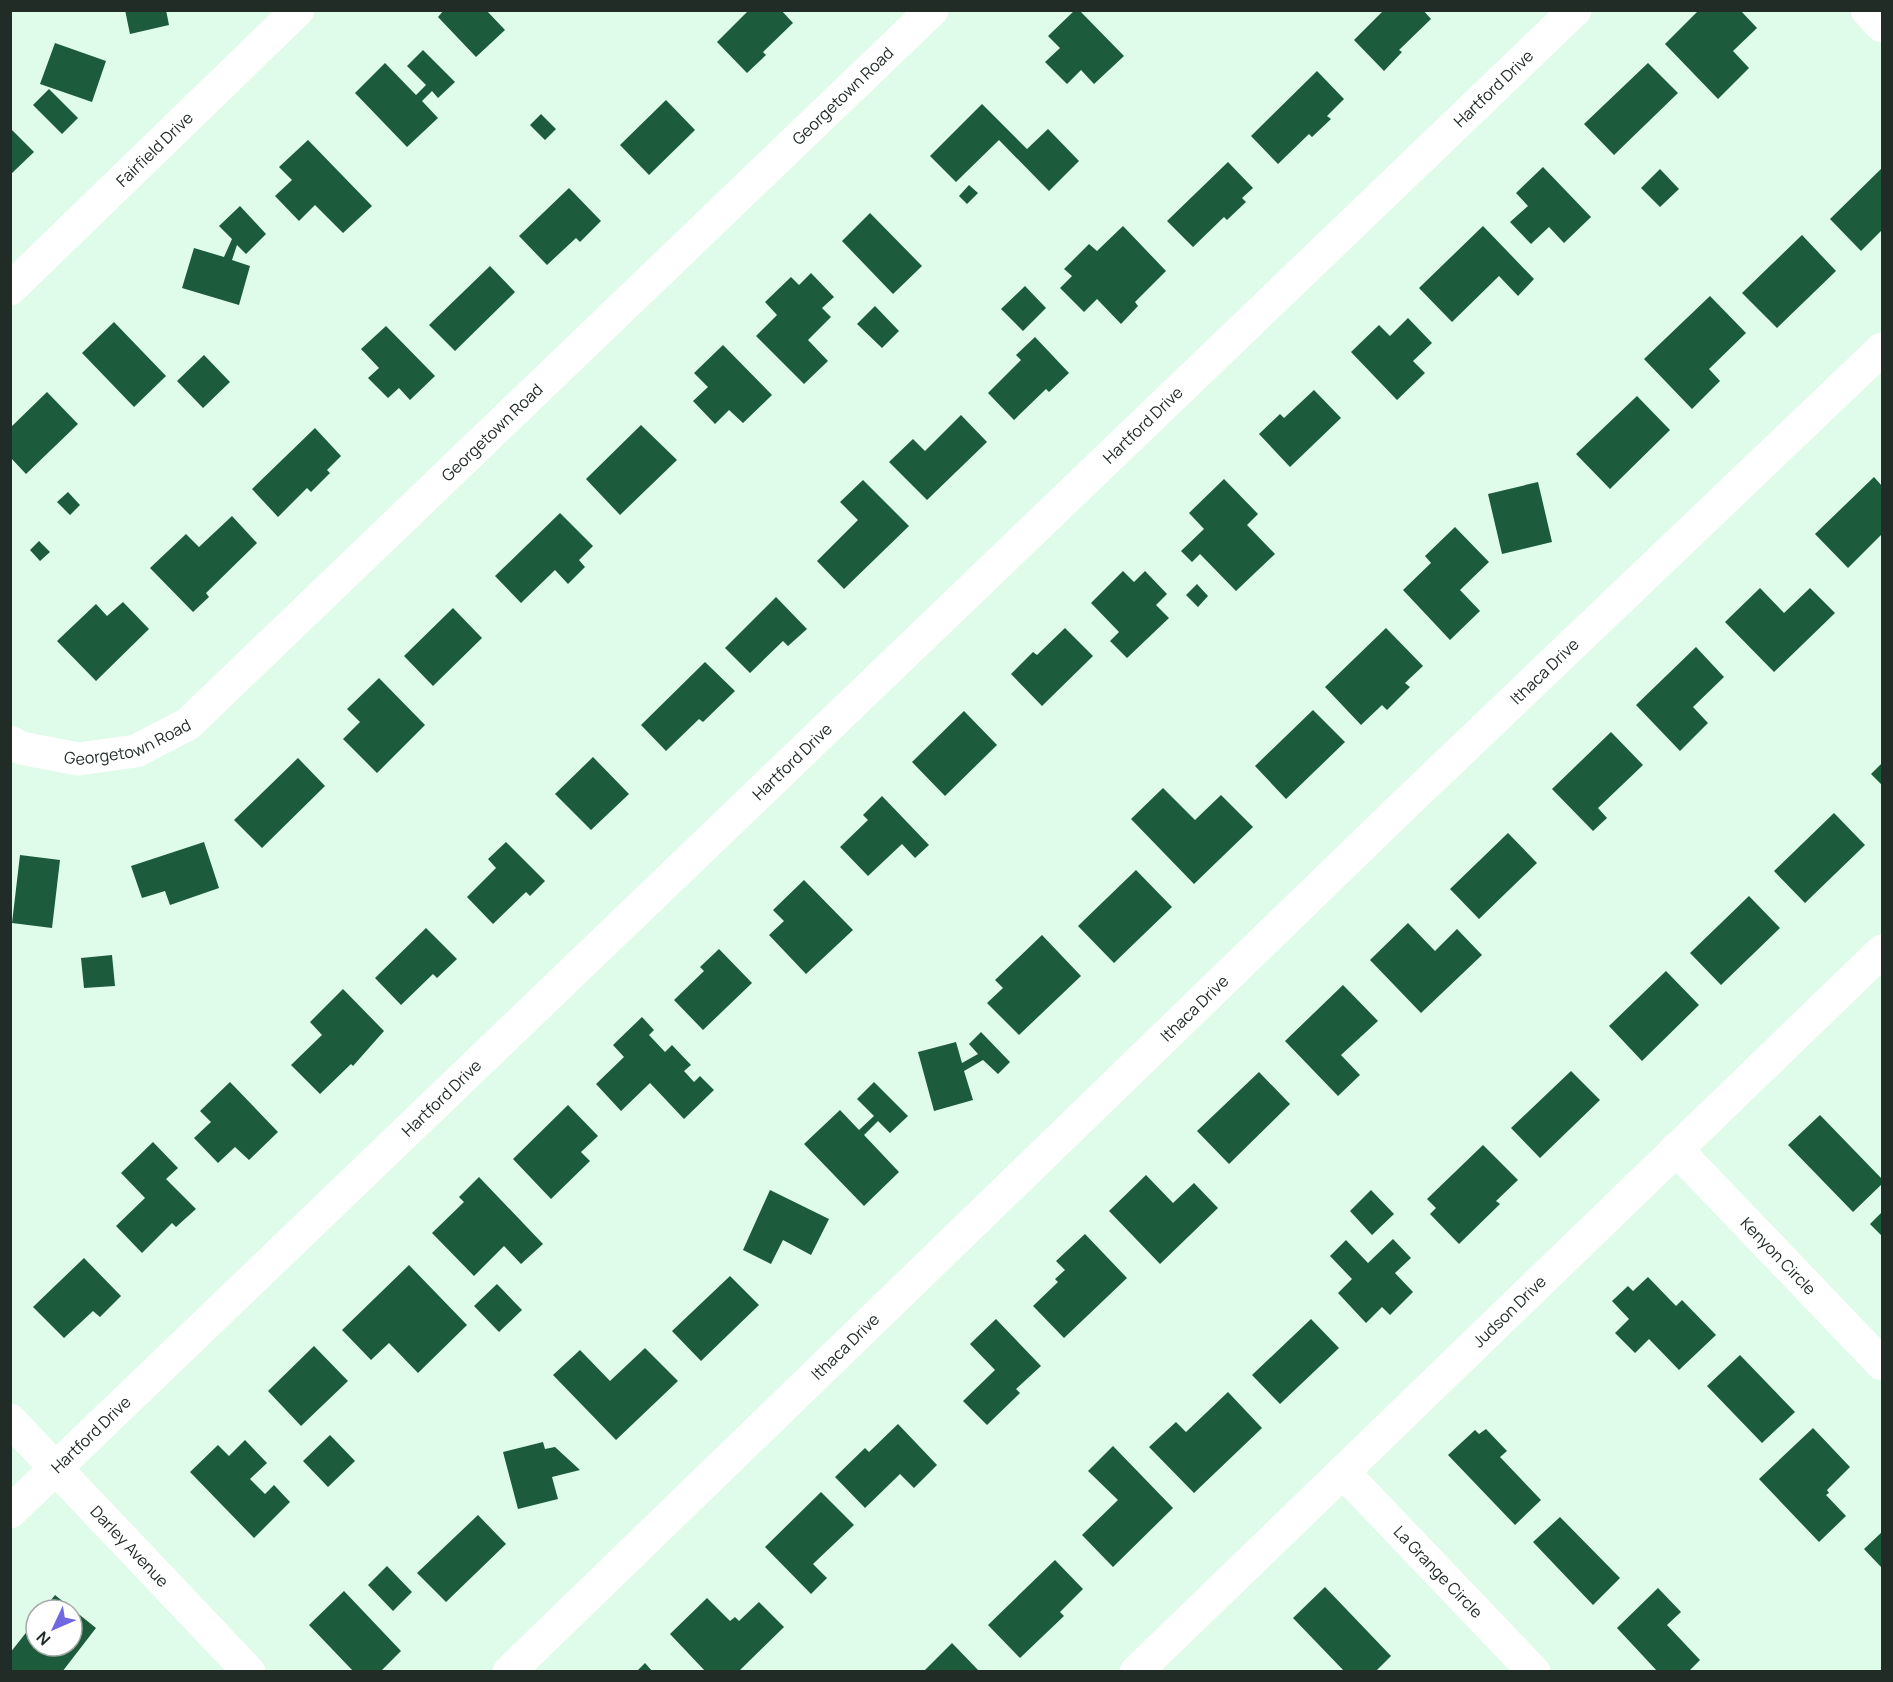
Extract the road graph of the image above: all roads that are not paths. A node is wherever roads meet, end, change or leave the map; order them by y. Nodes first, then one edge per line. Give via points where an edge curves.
1 (298, 10) edge
2 (932, 10) edge
3 (1575, 10) edge
4 (1867, 10) edge
5 (1882, 26) edge
6 (10, 289) edge
7 (1882, 349) edge
8 (10, 742) edge
9 (1882, 951) edge
10 (1676, 1149) junction
11 (1882, 1364) edge
12 (10, 1420) edge
13 (56, 1468) junction
14 (1343, 1472) junction
15 (10, 1512) edge
16 (249, 1671) edge
17 (509, 1671) edge
18 (1136, 1671) edge
19 (1534, 1671) edge

1 - 6 street, Fairfield Drive
2 - 8 street, Georgetown Road via 188,724 136,751 78,759 21,748
3 - 13 street, Hartford Drive
4 - 5 street
7 - 17 street, Ithaca Drive
9 - 10 street, Judson Drive
10 - 11 street, Kenyon Circle
10 - 14 street, Judson Drive
12 - 13 street, Darley Avenue
13 - 15 street, Hartford Drive
13 - 16 street, Darley Avenue
14 - 18 street, Judson Drive
14 - 19 street, La Grange Circle

